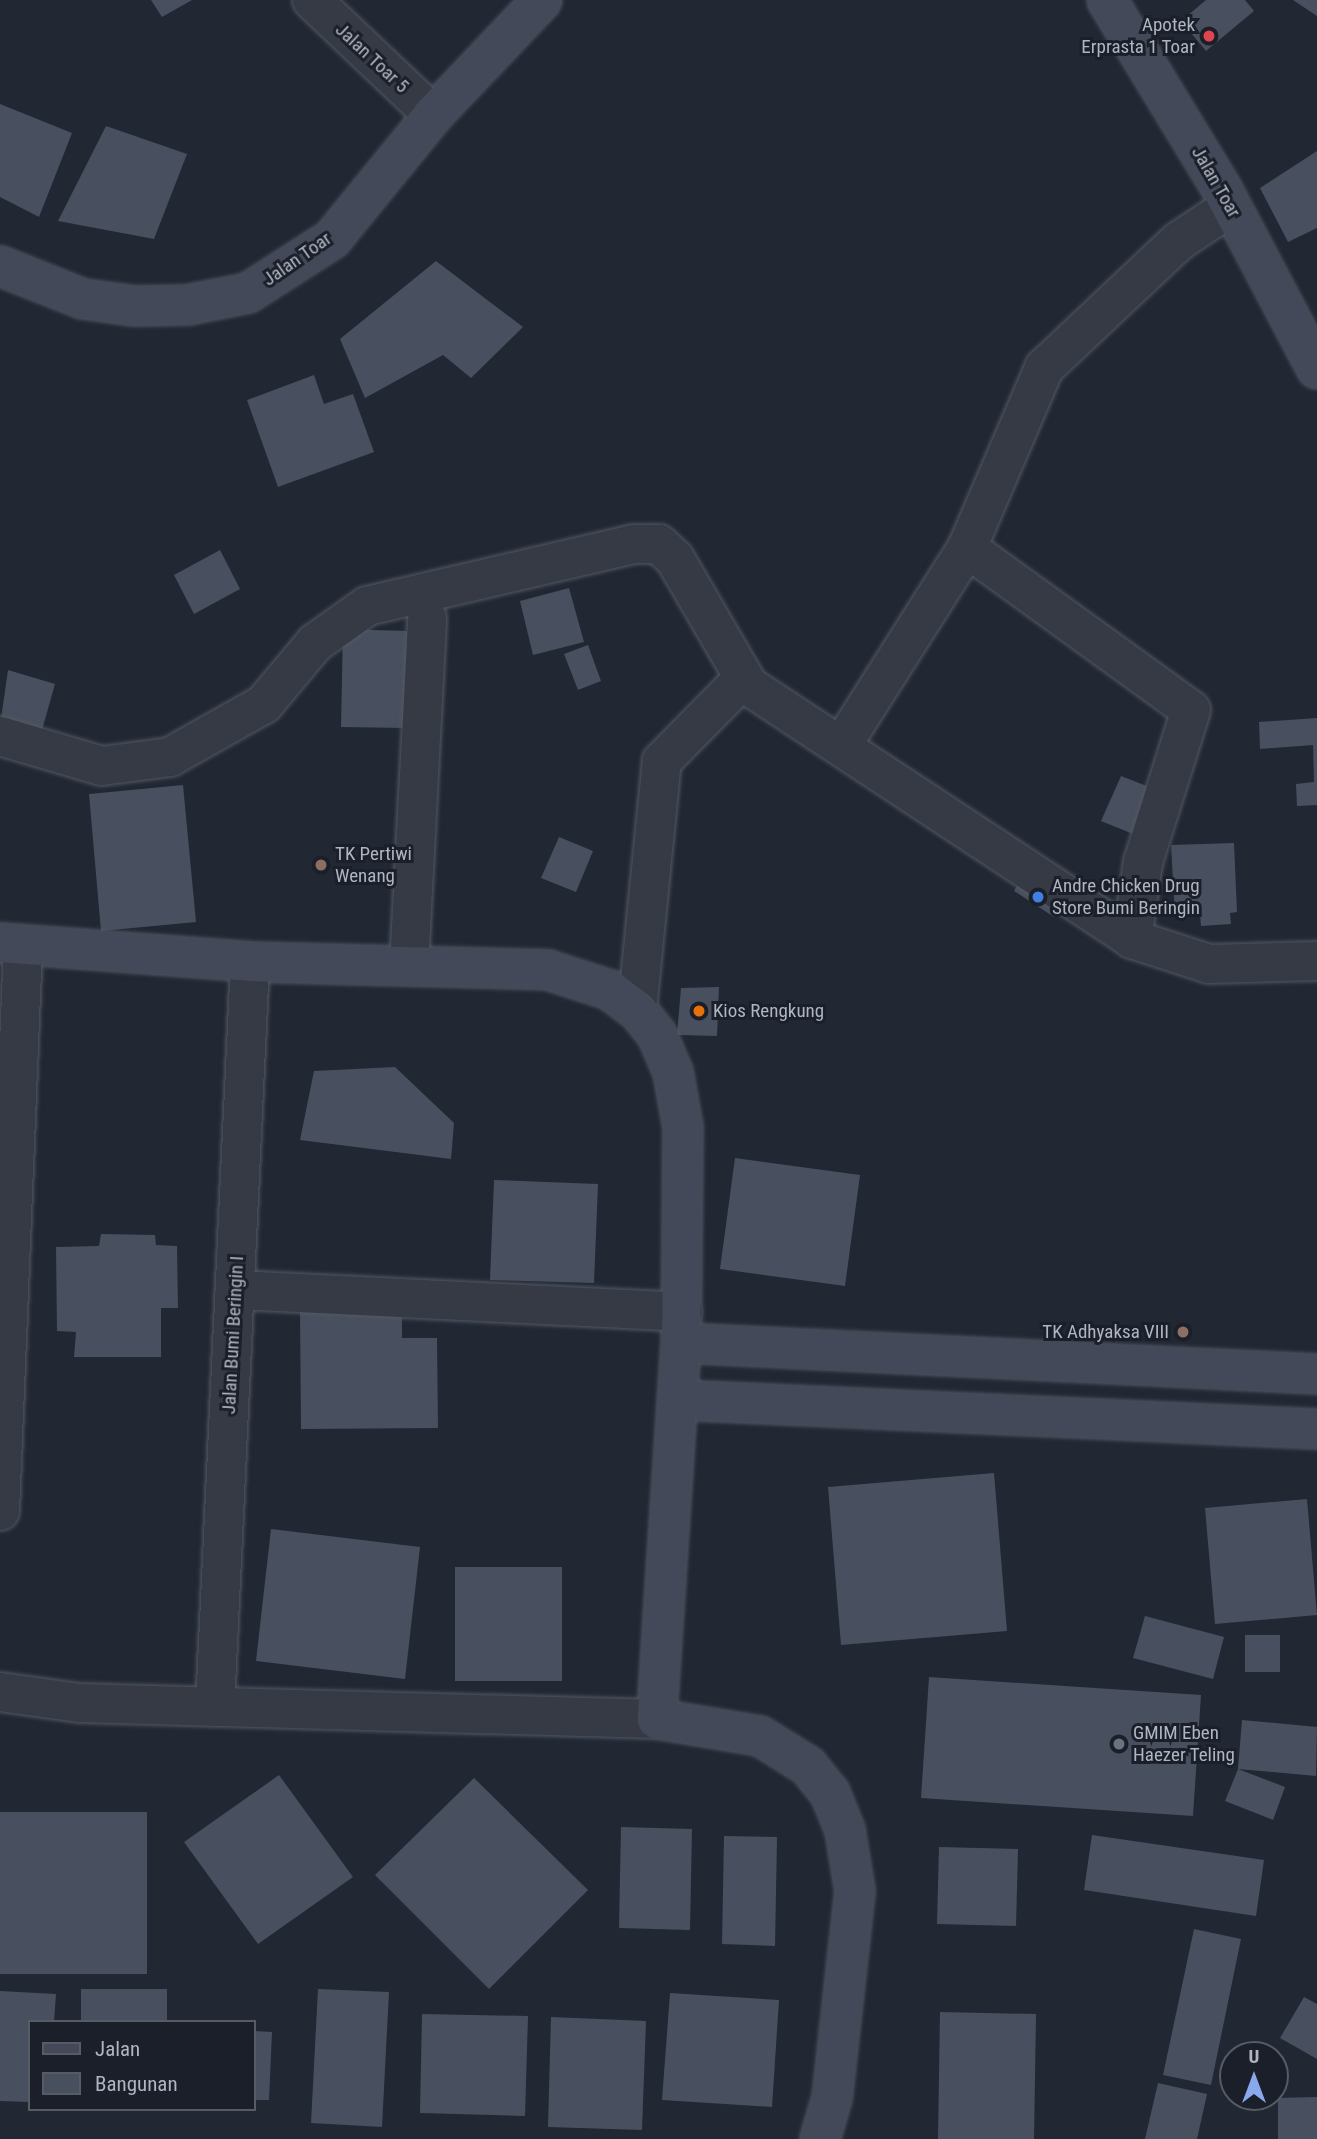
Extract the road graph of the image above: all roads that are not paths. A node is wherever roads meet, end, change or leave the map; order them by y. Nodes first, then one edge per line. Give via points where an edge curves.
1 (312, 0) edge
2 (542, 0) edge
3 (1107, 0) edge
4 (433, 116) junction
5 (1230, 206) junction
6 (0, 266) edge
7 (1317, 369) edge
8 (967, 548) junction
9 (428, 618) dead end
10 (743, 679) junction
11 (0, 736) edge
12 (842, 746) junction
13 (1132, 939) junction
14 (12, 944) edge
15 (1317, 961) edge
16 (250, 962) junction
17 (409, 966) junction
18 (637, 1010) junction
19 (236, 1290) junction
20 (681, 1327) junction
21 (919, 1355) junction
22 (1204, 1368) junction
23 (1317, 1374) edge
24 (678, 1400) junction
25 (915, 1407) junction
26 (1202, 1419) junction
27 (1317, 1429) edge
28 (0, 1511) edge
29 (0, 1692) edge
30 (215, 1707) junction
31 (657, 1719) junction
32 (820, 2139) edge

1 - 4 street, Jalan Toar 5
2 - 4 street, Jalan Toar
3 - 5 street, Jalan Toar
4 - 6 street, Jalan Toar via 332,239 248,293 187,305 134,306 83,299
5 - 7 street, Jalan Toar
5 - 8 street via 1179,241 1044,368
8 - 12 street
8 - 13 street via 1191,710 1143,862
9 - 17 street
10 - 11 street via 675,559 667,548 648,543 368,606 315,643 264,704 170,757 102,766
10 - 12 street
10 - 18 street via 662,761
12 - 13 street
13 - 15 street via 1209,964
14 - 16 street
14 - 28 street
16 - 17 street
16 - 19 street, Jalan Bumi Beringin I
17 - 18 street via 548,970 580,976
18 - 20 street via 673,1072 683,1127
19 - 20 street
19 - 30 street, Jalan Bumi Beringin I
20 - 21 street
20 - 24 street
21 - 22 street
21 - 25 street
22 - 23 street
22 - 26 street
24 - 25 street
24 - 31 street
25 - 26 street
26 - 27 street
29 - 30 street via 79,1703
30 - 31 street
31 - 32 street via 760,1736 808,1766 830,1793 845,1830 855,1891 832,2098

